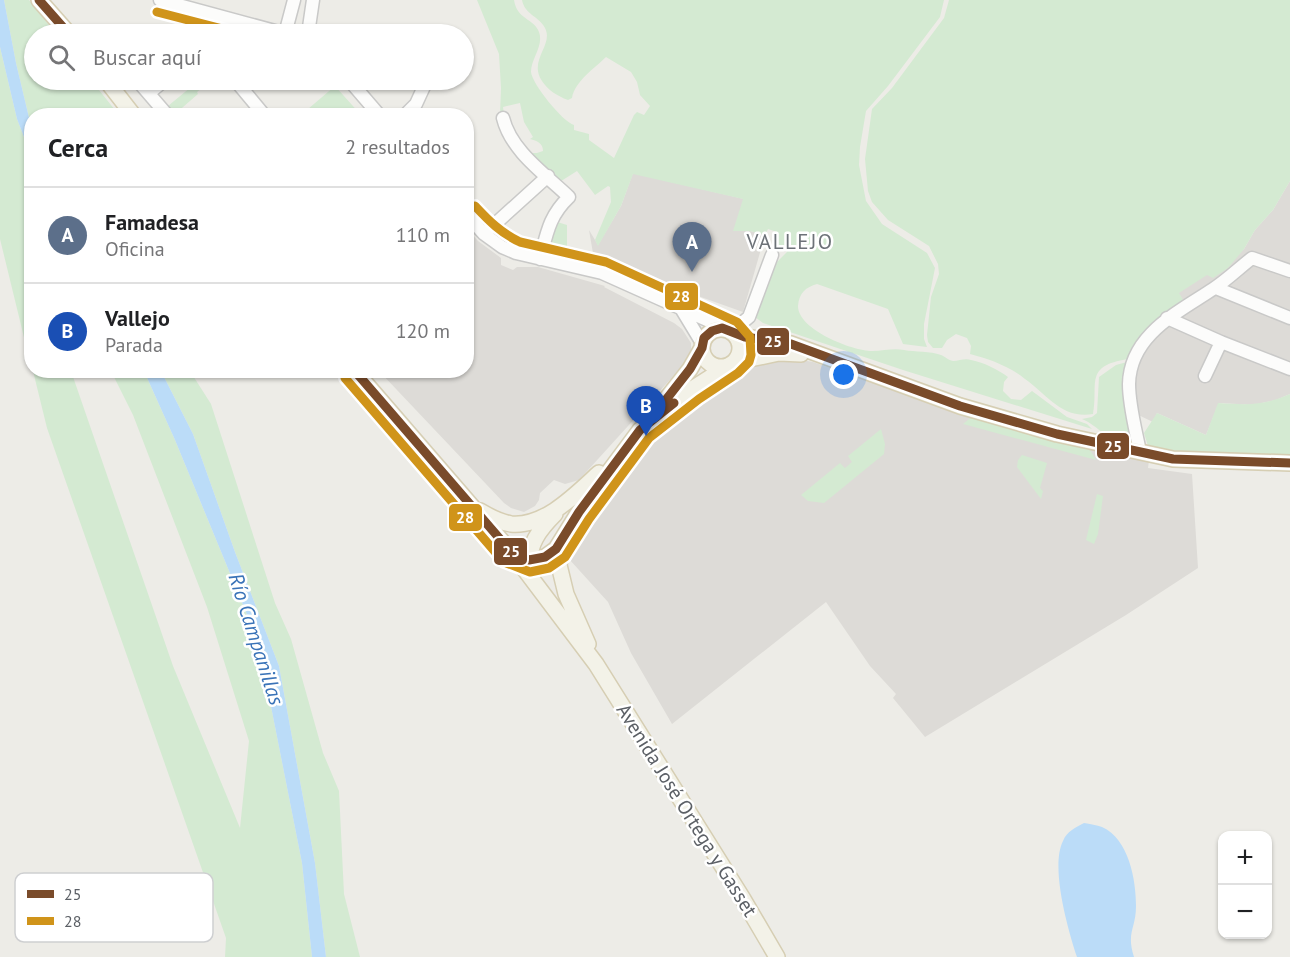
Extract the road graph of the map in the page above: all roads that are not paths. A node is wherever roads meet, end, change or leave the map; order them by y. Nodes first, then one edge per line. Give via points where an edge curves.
1 (39, 0) edge
2 (160, 0) edge
3 (294, 0) edge
4 (313, 0) edge
5 (186, 7) junction
6 (60, 24) edge
7 (190, 24) edge
8 (249, 24) edge
9 (288, 24) edge
10 (309, 24) edge
11 (114, 90) edge
12 (146, 90) edge
13 (153, 90) edge
14 (244, 90) edge
15 (358, 90) edge
16 (422, 90) edge
17 (149, 93) junction
18 (128, 108) edge
19 (161, 108) edge
20 (259, 108) edge
21 (373, 108) edge
22 (412, 108) edge
23 (503, 118) dead end
24 (548, 176) junction
25 (474, 223) edge
26 (484, 234) junction
27 (772, 255) dead end
28 (540, 259) junction
29 (1290, 271) edge
30 (1216, 288) junction
31 (681, 309) junction
32 (1167, 318) junction
33 (1290, 318) edge
34 (729, 331) junction
35 (1221, 342) junction
36 (702, 346) junction
37 (819, 354) junction
38 (733, 362) junction
39 (1290, 369) edge
40 (1205, 376) dead end
41 (361, 378) edge
42 (647, 424) junction
43 (1140, 452) junction
44 (620, 454) junction
45 (1290, 463) edge
46 (565, 503) junction
47 (472, 507) junction
48 (563, 539) junction
49 (513, 554) junction
50 (529, 560) junction
51 (534, 580) junction
52 (596, 663) junction
53 (777, 957) edge

1 - 6 main road
2 - 5 street
3 - 9 street
4 - 10 street
5 - 7 street via 185,17
5 - 8 street
11 - 18 main road
12 - 17 street
13 - 17 street
14 - 20 street
15 - 21 street
16 - 22 street
17 - 19 street
23 - 24 street via 515,145
24 - 26 street
24 - 28 street via 569,197 551,220
25 - 26 street
26 - 28 street via 502,247
27 - 34 street via 749,317
28 - 31 street via 602,273
29 - 30 street via 1252,258
30 - 32 street
30 - 33 street
31 - 34 street
31 - 36 street
32 - 35 street
32 - 43 street via 1148,335 1133,361 1129,384
34 - 36 main road via 712,331
34 - 37 main road via 792,344
34 - 38 main road via 740,345
35 - 39 street
35 - 40 street
36 - 38 main road via 710,363 721,367
36 - 42 main road via 690,369
37 - 38 main road via 778,353
37 - 43 main road via 960,406 1057,435
38 - 42 main road
41 - 47 main road, Avenida José Ortega y Gasset
42 - 44 main road
43 - 45 main road via 1173,459
44 - 46 main road
44 - 48 main road
46 - 47 main road via 525,524 496,520
46 - 50 main road via 535,539
47 - 49 main road, Avenida José Ortega y Gasset
48 - 50 main road via 545,557
48 - 52 main road, Avenida José Ortega y Gasset via 559,565 566,594
49 - 50 main road
49 - 51 main road, Avenida José Ortega y Gasset
50 - 51 main road
51 - 52 main road, Avenida José Ortega y Gasset
52 - 53 main road, Avenida José Ortega y Gasset

